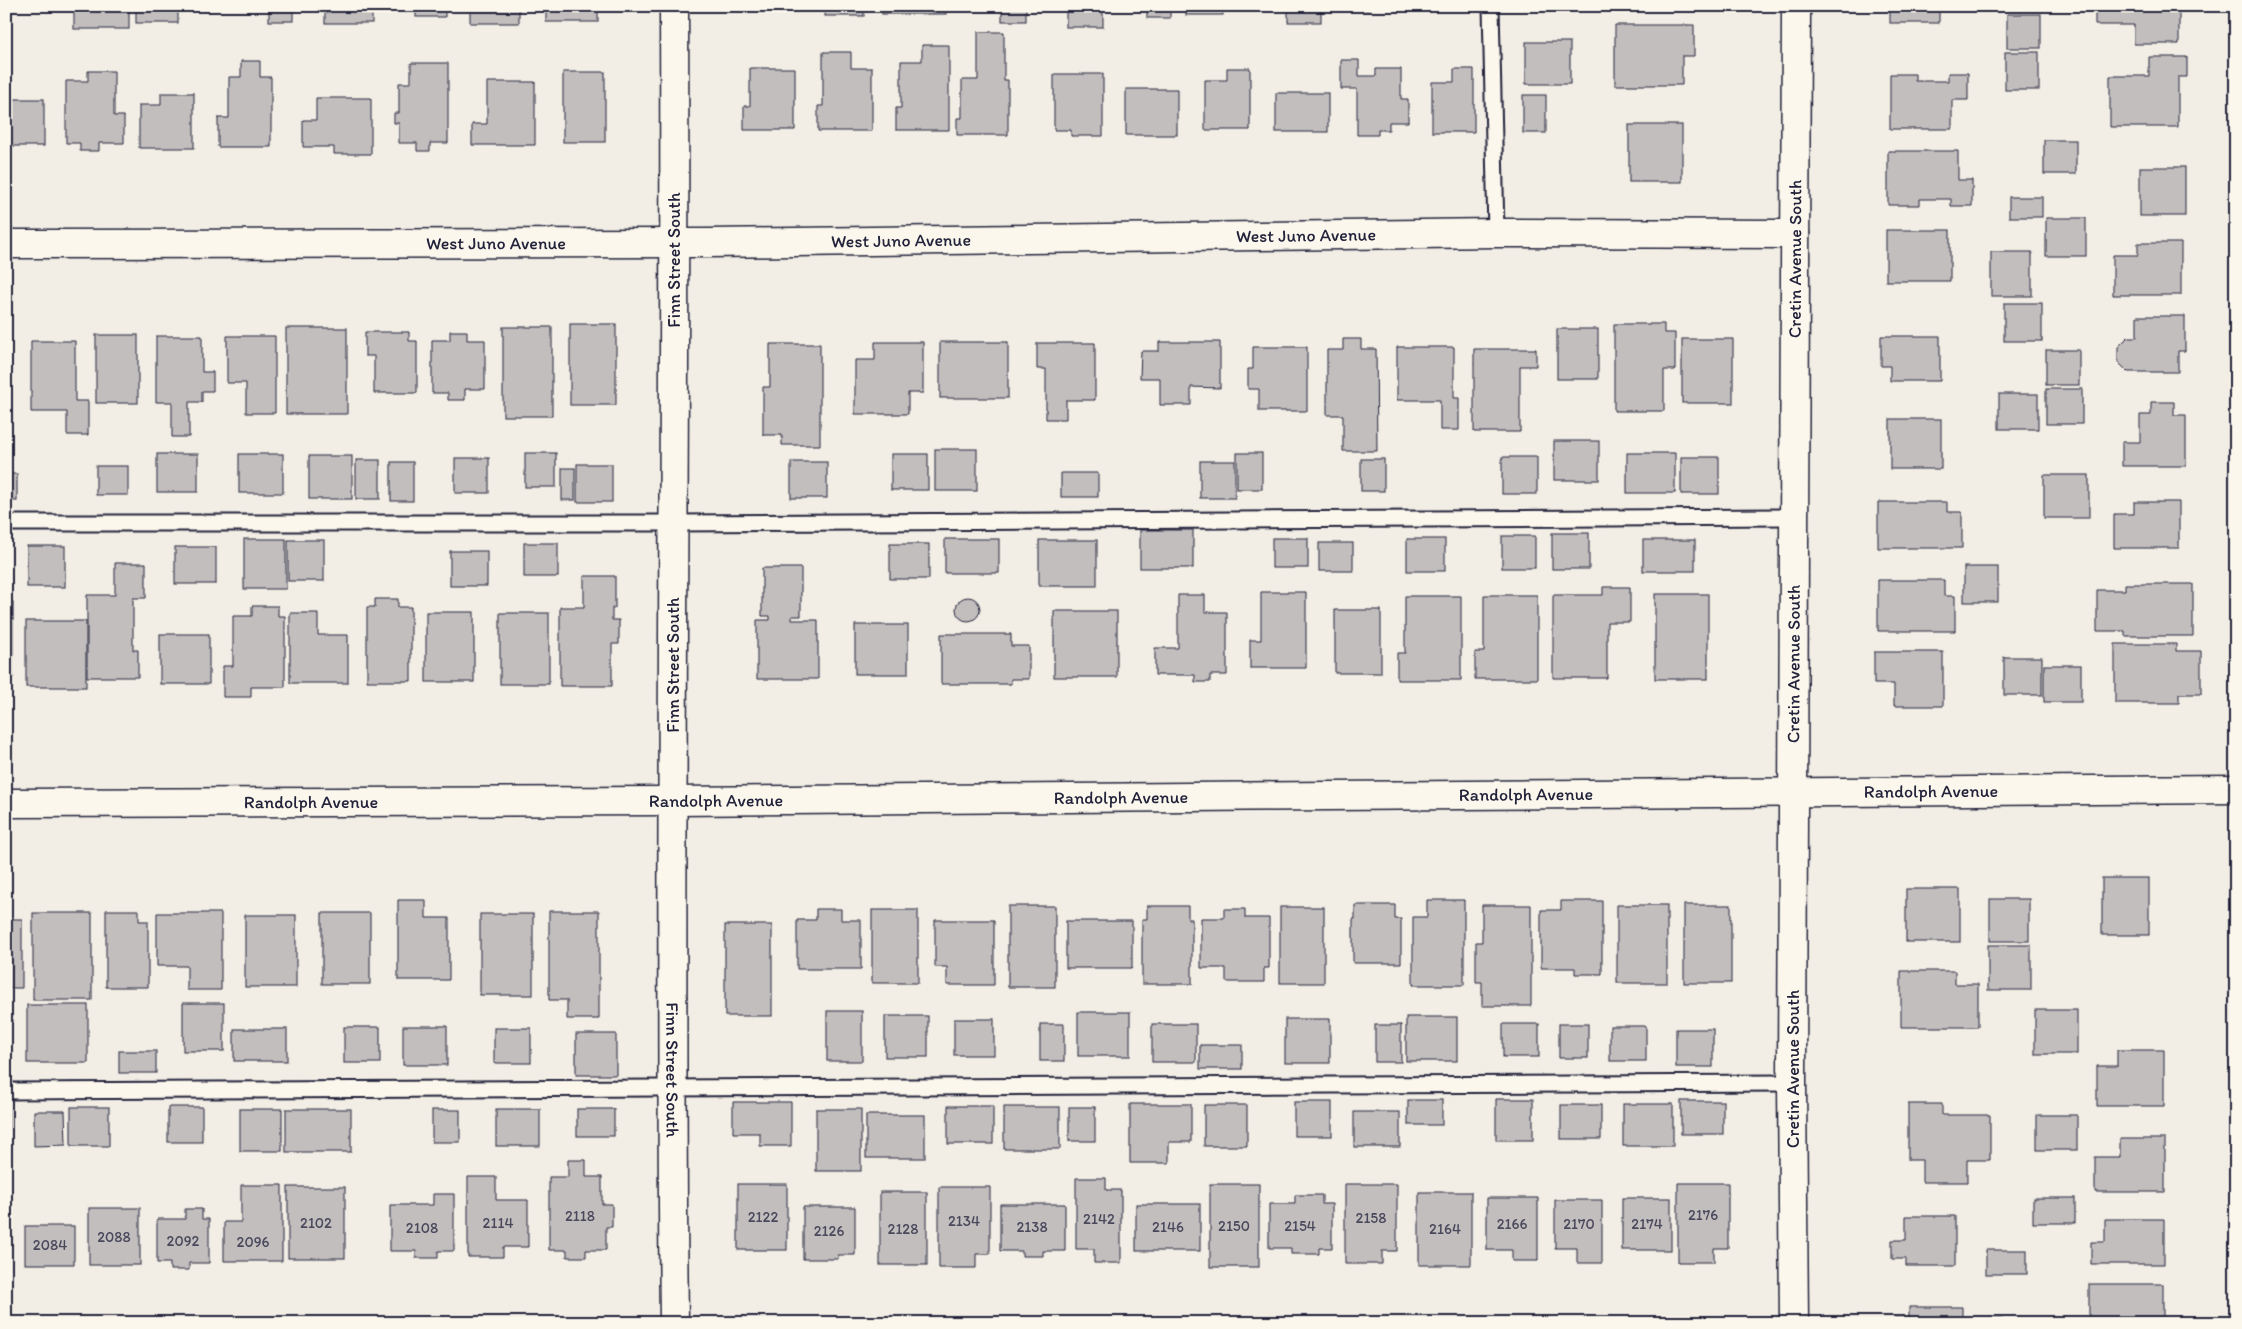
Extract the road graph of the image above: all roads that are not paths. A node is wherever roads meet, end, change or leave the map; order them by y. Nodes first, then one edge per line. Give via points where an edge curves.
1 (674, 6) edge
2 (1491, 6) edge
3 (1796, 6) edge
4 (1496, 233) junction
5 (1795, 234) junction
6 (675, 242) junction
7 (6, 244) edge
8 (1794, 517) junction
9 (6, 523) edge
10 (674, 523) junction
11 (2236, 789) edge
12 (1794, 792) junction
13 (672, 801) junction
14 (6, 803) edge
15 (1792, 1083) junction
16 (671, 1089) junction
17 (6, 1091) edge
18 (674, 1323) edge
19 (1794, 1323) edge

1 - 6 street, Finn Street South
2 - 4 lane
3 - 5 street, Cretin Avenue South
4 - 5 street, West Juno Avenue
4 - 6 street, West Juno Avenue
5 - 8 street, Cretin Avenue South
6 - 7 street, West Juno Avenue
6 - 10 street, Finn Street South
8 - 10 lane
8 - 12 street, Cretin Avenue South
9 - 10 lane
10 - 13 street, Finn Street South
11 - 12 street, Randolph Avenue
12 - 13 street, Randolph Avenue
12 - 15 street, Cretin Avenue South
13 - 14 street, Randolph Avenue
13 - 16 street, Finn Street South
15 - 16 lane
15 - 19 street, Cretin Avenue South
16 - 17 lane
16 - 18 street, Finn Street South

